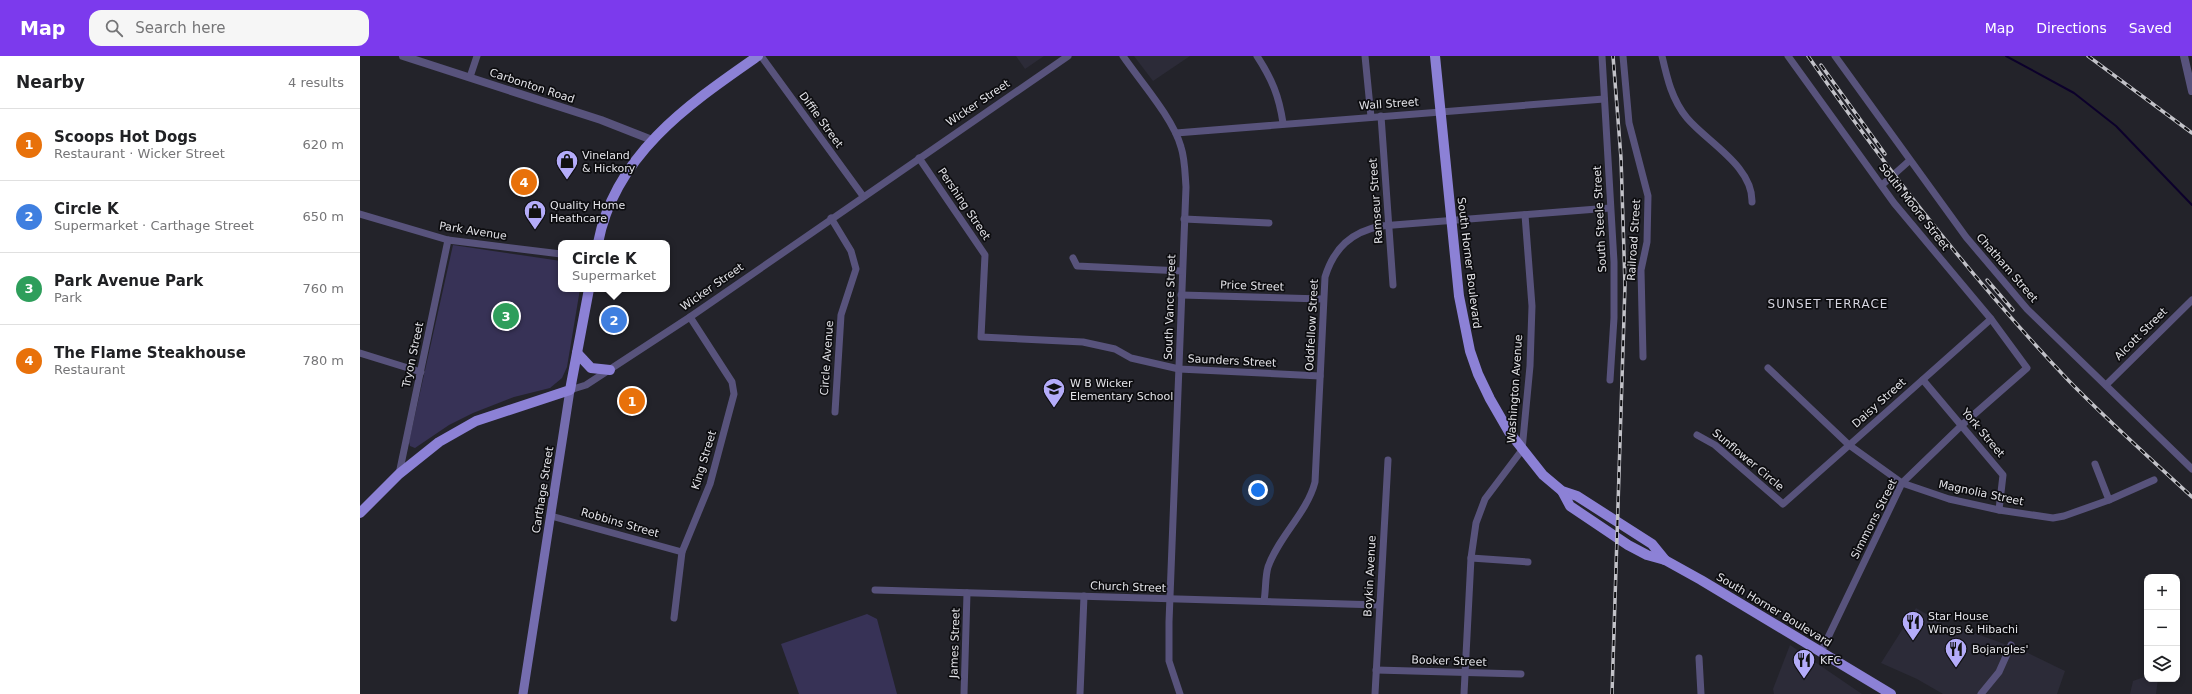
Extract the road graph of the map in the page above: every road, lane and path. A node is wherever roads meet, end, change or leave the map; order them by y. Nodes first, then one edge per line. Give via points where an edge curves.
1 (403, 56) edge
2 (477, 56) edge
3 (760, 56) edge
4 (1068, 56) edge
5 (1123, 56) edge
6 (1257, 56) edge
7 (1365, 56) edge
8 (1435, 56) edge
9 (1602, 56) edge
10 (1623, 56) edge
11 (1662, 56) edge
12 (1788, 56) edge
13 (1835, 56) edge
14 (2184, 56) edge
15 (470, 77) junction
16 (2192, 91) edge
17 (1604, 99) junction
18 (1440, 111) junction
19 (1381, 116) junction
20 (1371, 117) junction
21 (1283, 123) junction
22 (1176, 133) junction
23 (652, 140) junction
24 (919, 158) junction
25 (1909, 161) junction
26 (1882, 185) junction
27 (863, 196) junction
28 (1752, 202) dead end
29 (1610, 208) junction
30 (360, 214) edge
31 (1525, 215) junction
32 (831, 218) junction
33 (1184, 219) junction
34 (1451, 219) junction
35 (1268, 223) dead end
36 (1388, 226) junction
37 (448, 240) junction
38 (599, 240) edge
39 (558, 254) edge
40 (1073, 258) dead end
41 (1182, 271) junction
42 (1393, 285) dead end
43 (588, 292) edge
44 (1181, 295) junction
45 (1322, 299) junction
46 (2192, 300) edge
47 (690, 317) junction
48 (1991, 319) junction
49 (980, 337) joint
50 (360, 353) edge
51 (577, 353) junction
52 (1643, 357) dead end
53 (1768, 368) dead end
54 (2028, 368) joint
55 (1179, 369) junction
56 (610, 370) junction
57 (421, 372) junction
58 (1320, 376) junction
59 (1610, 380) dead end
60 (1923, 380) junction
61 (2106, 385) junction
62 (570, 390) junction
63 (835, 412) dead end
64 (1962, 425) junction
65 (1697, 435) dead end
66 (1849, 445) junction
67 (1522, 450) junction
68 (1388, 460) dead end
69 (2095, 464) dead end
70 (2192, 469) edge
71 (399, 474) junction
72 (2154, 480) dead end
73 (1902, 483) junction
74 (2110, 500) junction
75 (1784, 504) joint
76 (1999, 510) junction
77 (360, 513) edge
78 (551, 516) junction
79 (682, 552) junction
80 (1472, 558) junction
81 (1528, 562) dead end
82 (875, 590) dead end
83 (967, 593) junction
84 (1084, 596) junction
85 (1170, 600) junction
86 (1264, 601) junction
87 (1379, 605) junction
88 (674, 618) dead end
89 (2011, 645) dead end
90 (1822, 652) junction
91 (1699, 658) dead end
92 (1376, 670) junction
93 (1465, 673) junction
94 (1521, 674) dead end
95 (523, 694) edge
96 (964, 694) edge
97 (1080, 694) edge
98 (1180, 694) edge
99 (1375, 694) edge
100 (1464, 694) edge
101 (1701, 694) edge
102 (1891, 694) edge
103 (1981, 694) edge

1 - 15 street, Carbonton Road
2 - 15 street
3 - 23 main road via 685,109
3 - 27 street, Diffie Street
4 - 24 street, Wicker Street
5 - 22 street, South Vance Street
6 - 21 street via 1272,78
7 - 20 street
8 - 18 main road, South Horner Boulevard
9 - 17 street, South Steele Street
10 - 52 street, Railroad Street via 1629,123 1648,196 1647,242 1641,270
11 - 28 street via 1670,90 1679,106 1687,118 1727,154 1748,183
12 - 26 street, South Moore Street
13 - 25 street, Chatham Street
14 - 16 street
15 - 23 street, Carbonton Road via 601,120
17 - 18 street, Wall Street
17 - 29 street, South Steele Street
18 - 19 street, Wall Street
18 - 34 main road, South Horner Boulevard
19 - 20 street, Wall Street
19 - 36 street, Ramseur Street
20 - 21 street, Wall Street
21 - 22 street, Wall Street
22 - 33 street, South Vance Street via 1184,156
23 - 38 main road via 617,187
24 - 27 street, Wicker Street
24 - 49 street, Pershing Street via 985,255
25 - 26 street
25 - 61 street, Chatham Street via 1966,237 2027,308
26 - 48 street, South Moore Street
27 - 32 street, Wicker Street
29 - 31 street, Oddfellow Street
29 - 59 street, South Steele Street via 1614,262 1614,318
30 - 37 street, Park Avenue
31 - 34 street, Oddfellow Street
31 - 67 street, Washington Avenue via 1532,306 1530,366
32 - 47 street, Wicker Street
32 - 63 street, Circle Avenue via 851,251 856,269 841,315
33 - 35 street
33 - 41 street, South Vance Street
34 - 36 street, Oddfellow Street
34 - 67 main road, South Horner Boulevard via 1459,296 1470,351 1490,399
36 - 42 street, Ramseur Street
36 - 45 street, Oddfellow Street via 1368,228 1342,243 1329,263
37 - 39 street, Park Avenue
37 - 57 street, Tryon Street
40 - 41 street via 1076,266
41 - 44 street, South Vance Street
43 - 51 main road, Carthage Street
44 - 45 street, Price Street
44 - 55 street, South Vance Street
45 - 58 street, Oddfellow Street
46 - 61 street, Alcott Street
47 - 56 street, Wicker Street
47 - 79 street, King Street via 732,382 734,394 710,484
48 - 54 street, South Moore Street
48 - 60 street, Daisy Street
49 - 55 street, Saunders Street via 1083,342 1115,349 1131,358
50 - 57 street
51 - 56 main road via 591,368
51 - 62 main road, Carthage Street
53 - 66 street, Magnolia Street
54 - 64 street, Simmons Street
55 - 58 street, Saunders Street
55 - 85 street, South Vance Street
56 - 62 street, Wicker Street via 586,385
57 - 71 street, Tryon Street
58 - 86 street, Oddfellow Street via 1312,494 1286,533 1268,567
60 - 64 street, York Street
60 - 66 street, Daisy Street
61 - 70 street, Chatham Street
62 - 71 main road, Wicker Street via 476,421 439,442
62 - 78 main road, Carthage Street
64 - 73 street, Simmons Street
64 - 76 street, York Street via 2004,475
65 - 75 street, Sunflower Circle via 1715,445
66 - 73 street, Magnolia Street
66 - 75 street, Daisy Street
67 - 80 street, Washington Avenue via 1481,507 1476,523
67 - 90 main road, South Horner Boulevard via 1562,491 1570,506 1647,555 1665,560
68 - 87 street, Boykin Avenue
69 - 74 street
71 - 77 main road, Wicker Street
72 - 74 street, Magnolia Street
73 - 76 street, Magnolia Street via 1949,499
73 - 90 street, Simmons Street
74 - 76 street, Magnolia Street via 2053,518
78 - 79 street, Robbins Street
78 - 95 main road, Carthage Street
79 - 88 street, King Street
80 - 81 street
80 - 93 street, Washington Avenue
82 - 83 street, Church Street
83 - 84 street, Church Street
83 - 96 street, James Street
84 - 85 street, Church Street
84 - 97 street
85 - 86 street, Church Street
85 - 98 street, South Vance Street via 1169,661
86 - 87 street, Church Street
87 - 92 street, Boykin Avenue
89 - 103 street via 1999,672
90 - 102 main road, South Horner Boulevard
91 - 101 street
92 - 93 street, Booker Street
92 - 99 street, Boykin Avenue
93 - 94 street, Booker Street
93 - 100 street, Washington Avenue

